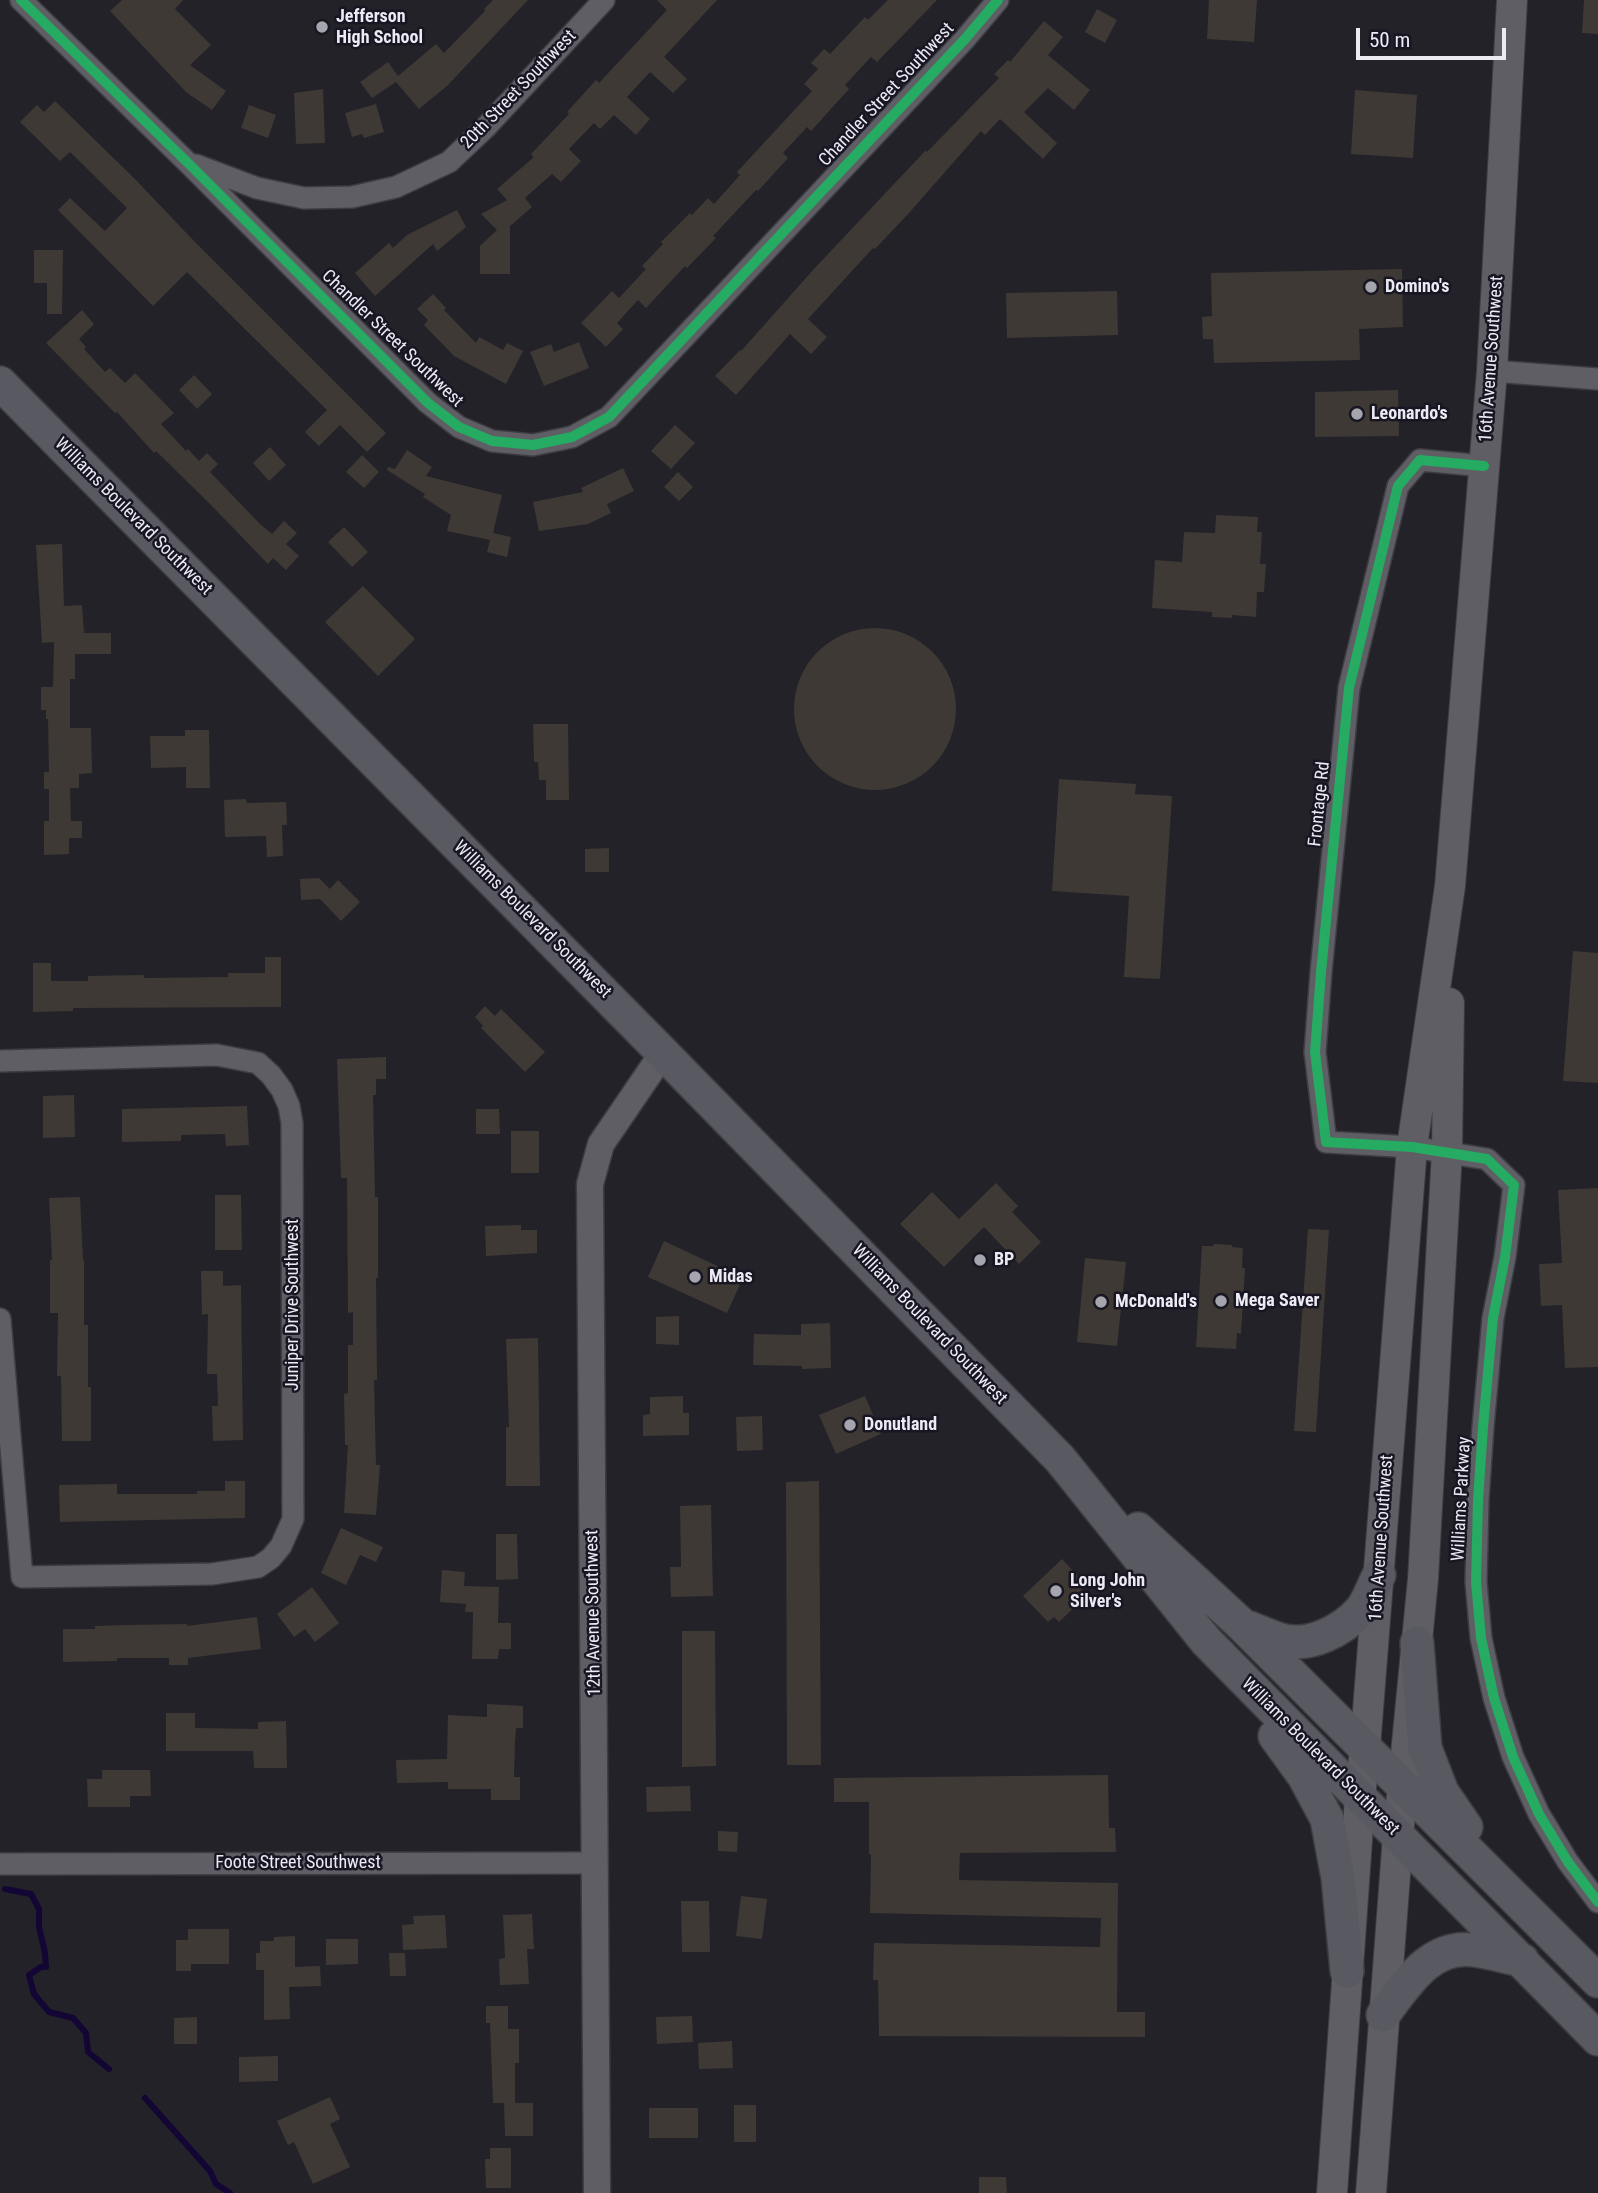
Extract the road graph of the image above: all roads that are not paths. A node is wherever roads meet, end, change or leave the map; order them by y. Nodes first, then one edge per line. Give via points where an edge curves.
1 (21, 0) edge
2 (604, 0) edge
3 (998, 0) edge
4 (1512, 0) edge
5 (187, 162) junction
6 (1492, 371) junction
7 (1598, 379) edge
8 (0, 383) edge
9 (1484, 466) junction
10 (1450, 886) junction
11 (663, 1053) junction
12 (0, 1061) edge
13 (1412, 1147) junction
14 (1447, 1152) junction
15 (0, 1319) edge
16 (1060, 1460) junction
17 (1379, 1575) junction
18 (1241, 1624) junction
19 (1206, 1640) junction
20 (1417, 1643) junction
21 (1366, 1748) junction
22 (1404, 1786) junction
23 (1360, 1798) junction
24 (1398, 1836) junction
25 (596, 1863) junction
26 (0, 1864) edge
27 (1598, 1902) edge
28 (1520, 1903) junction
29 (1522, 1960) junction
30 (1347, 1971) junction
31 (1598, 1981) edge
32 (1383, 2015) junction
33 (1598, 2039) edge
34 (597, 2193) edge
35 (1332, 2193) edge
36 (1371, 2193) edge

1 - 5 street, Chandler Street Southwest
2 - 5 street, 20th Street Southwest via 449,162 396,187 352,197 304,198 257,188
3 - 5 street, Chandler Street Southwest via 609,417 572,437 533,445 492,441 459,427 428,403
4 - 6 main road, 16th Avenue Southwest
6 - 7 street
6 - 9 main road, 16th Avenue Southwest
8 - 11 main road, Williams Boulevard Southwest
9 - 10 main road, 16th Avenue Southwest
9 - 13 street, Frontage Rd via 1420,460 1398,486 1349,688 1315,1052 1326,1142
10 - 13 main road, 16th Avenue Southwest
10 - 14 main road, 16th Avenue Southwest
11 - 16 main road, Williams Boulevard Southwest
11 - 25 street, 12th Avenue Southwest via 601,1144 590,1184
12 - 15 street, Juniper Drive Southwest via 218,1055 258,1063 282,1090 292,1123 293,1519 271,1558 258,1567 212,1574 22,1577
13 - 14 street, Williams Parkway
13 - 17 main road, 16th Avenue Southwest
14 - 20 main road, 16th Avenue Southwest
14 - 27 street, Williams Parkway via 1487,1159 1514,1185 1493,1318 1480,1475 1476,1582 1481,1639 1513,1757 1539,1814
16 - 18 main road, Williams Boulevard Southwest
16 - 19 main road, Williams Boulevard Southwest
17 - 18 main road via 1362,1608 1343,1626 1317,1639 1282,1640
17 - 21 main road, 16th Avenue Southwest
18 - 21 main road, Williams Boulevard Southwest
19 - 23 main road, Williams Boulevard Southwest
19 - 30 main road via 1304,1776 1327,1819
20 - 22 main road, 16th Avenue Southwest
20 - 28 main road via 1425,1748 1432,1768 1442,1791
21 - 22 main road, Williams Boulevard Southwest
21 - 23 main road, 16th Avenue Southwest
22 - 24 main road, 16th Avenue Southwest
22 - 28 main road, Williams Boulevard Southwest
23 - 24 main road, Williams Boulevard Southwest
23 - 30 main road, 16th Avenue Southwest
24 - 29 main road, Williams Boulevard Southwest
24 - 32 main road, 16th Avenue Southwest
25 - 26 street, Foote Street Southwest
25 - 34 street, 12th Avenue Southwest
28 - 31 main road, Williams Boulevard Southwest
29 - 32 main road via 1470,1949 1443,1953 1418,1969
29 - 33 main road, Williams Boulevard Southwest
30 - 35 main road, 16th Avenue Southwest
32 - 36 main road, 16th Avenue Southwest

